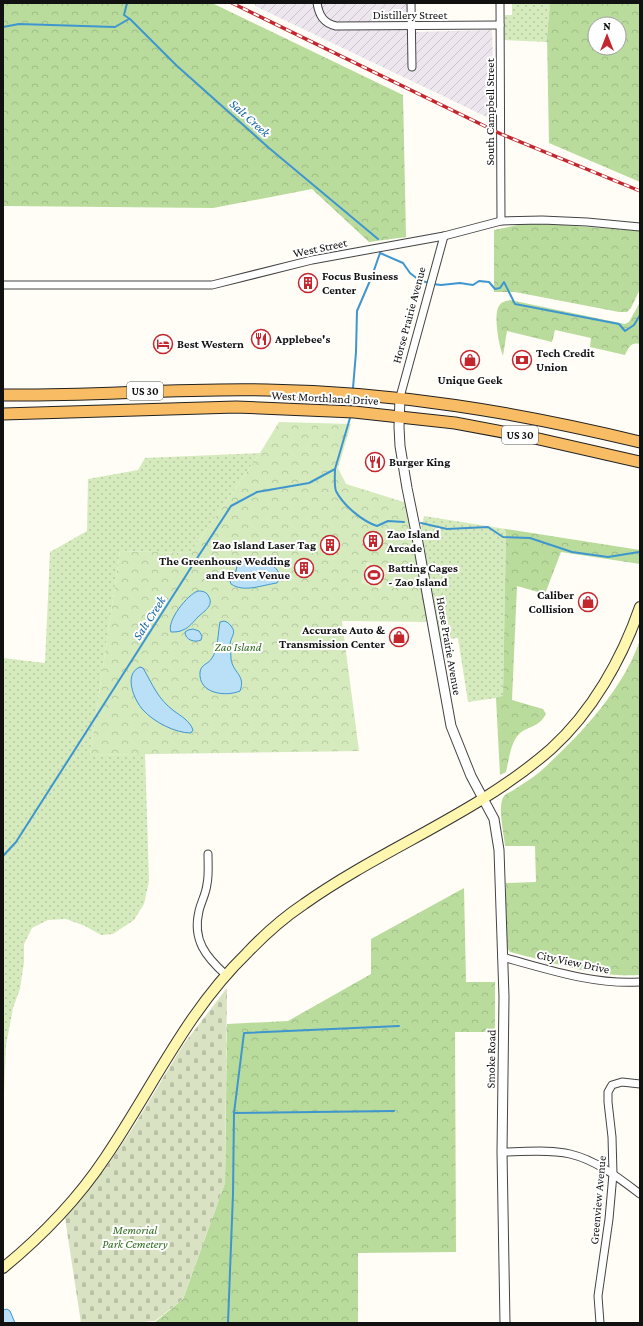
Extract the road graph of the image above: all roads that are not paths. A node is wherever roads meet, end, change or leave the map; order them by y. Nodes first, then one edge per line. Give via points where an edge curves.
1 (317, 3) edge
2 (411, 3) edge
3 (500, 3) edge
4 (500, 25) junction
5 (412, 26) junction
6 (412, 67) dead end
7 (501, 221) junction
8 (640, 227) edge
9 (444, 236) junction
10 (3, 285) edge
11 (3, 395) edge
12 (400, 397) junction
13 (3, 414) edge
14 (399, 416) junction
15 (640, 442) edge
16 (640, 462) edge
17 (640, 607) edge
18 (484, 798) junction
19 (208, 854) dead end
20 (502, 957) junction
21 (226, 975) junction
22 (640, 982) edge
23 (640, 1084) edge
24 (502, 1152) junction
25 (613, 1174) junction
26 (640, 1194) edge
27 (3, 1268) edge
28 (505, 1323) edge
29 (600, 1323) edge

1 - 5 street, Distillery Street via 322,19 336,26
2 - 5 street
3 - 4 street, South Campbell Street
4 - 5 street, Distillery Street
4 - 7 street, South Campbell Street
5 - 6 street
7 - 8 street, West Street via 542,220
7 - 9 street, West Street
9 - 10 street, West Street via 312,260 212,285
9 - 12 street, Horse Prairie Avenue
11 - 12 highway, West Morthland Drive / US 30 via 268,390
12 - 14 street, Horse Prairie Avenue
12 - 15 highway, West Morthland Drive / US 30 via 547,420
13 - 14 highway, West Morthland Drive / US 30 via 236,407
14 - 16 highway, West Morthland Drive / US 30 via 530,437
14 - 18 street, Horse Prairie Avenue via 400,446 407,488 452,726 471,776
17 - 18 main road via 614,665 580,718 552,748 523,772
18 - 20 street, Smoke Road via 494,819 499,850
18 - 21 main road via 335,883 304,904 252,948
19 - 21 street via 208,884 199,910 198,937 203,950
20 - 22 street, City View Drive via 592,980
20 - 24 street, Smoke Road
21 - 27 main road via 209,994 185,1029 92,1176 56,1219
23 - 25 street, Greenview Avenue via 622,1082 612,1085 608,1092
24 - 25 street via 571,1154
24 - 28 street, Smoke Road
25 - 26 street
25 - 29 street, Greenview Avenue via 598,1296

